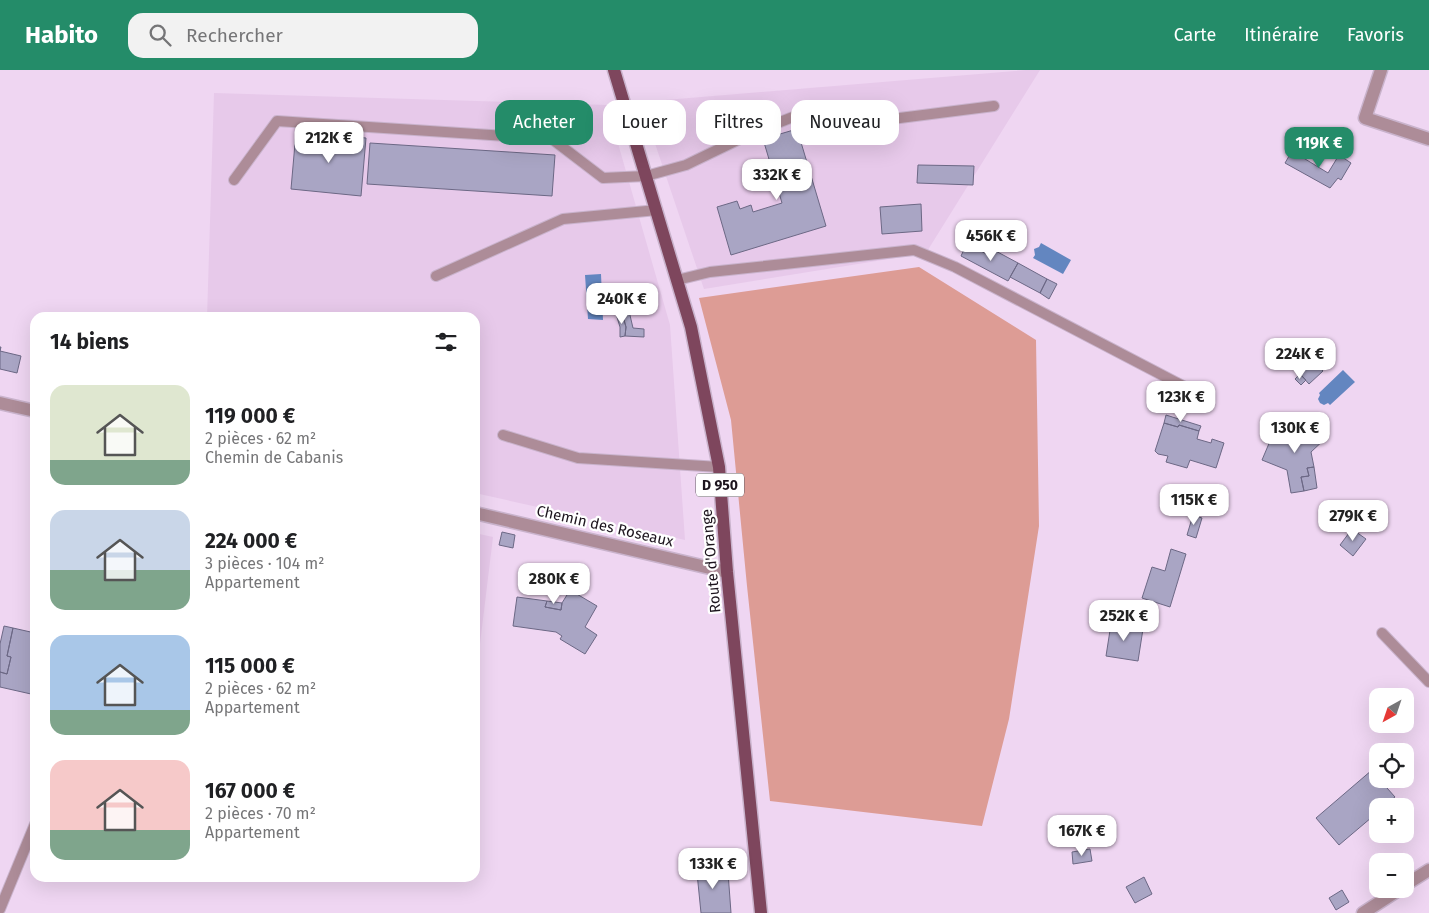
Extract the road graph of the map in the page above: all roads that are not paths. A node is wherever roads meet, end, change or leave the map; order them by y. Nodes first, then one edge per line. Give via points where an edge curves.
1 (614, 70) edge
2 (1381, 70) edge
3 (994, 106) dead end
4 (1429, 140) edge
5 (646, 176) junction
6 (234, 180) dead end
7 (657, 210) junction
8 (436, 276) dead end
9 (677, 280) junction
10 (1206, 398) dead end
11 (0, 403) edge
12 (30, 410) edge
13 (503, 435) dead end
14 (719, 467) junction
15 (480, 514) edge
16 (727, 572) junction
17 (1382, 633) dead end
18 (1429, 682) edge
19 (30, 836) edge
20 (1429, 870) edge
21 (1414, 879) edge
22 (1386, 898) edge
23 (0, 909) edge
24 (760, 913) edge
25 (1362, 913) edge

1 - 5 main road, Route d'Orange / D 950
2 - 4 street via 1365,118
3 - 5 lane via 829,127 803,113 686,165
5 - 6 lane via 602,178 552,139 277,121
5 - 7 main road, Route d'Orange / D 950
7 - 8 lane via 563,219
7 - 9 main road, Route d'Orange / D 950
9 - 10 lane via 710,272 914,250 954,267
9 - 14 main road, Route d'Orange / D 950 via 691,327
11 - 12 street
13 - 14 lane via 578,458
14 - 16 main road, Route d'Orange / D 950
15 - 16 street, Chemin des Roseaux
16 - 24 main road, Route d'Orange / D 950
17 - 18 lane
19 - 23 lane
20 - 21 street
22 - 25 street

